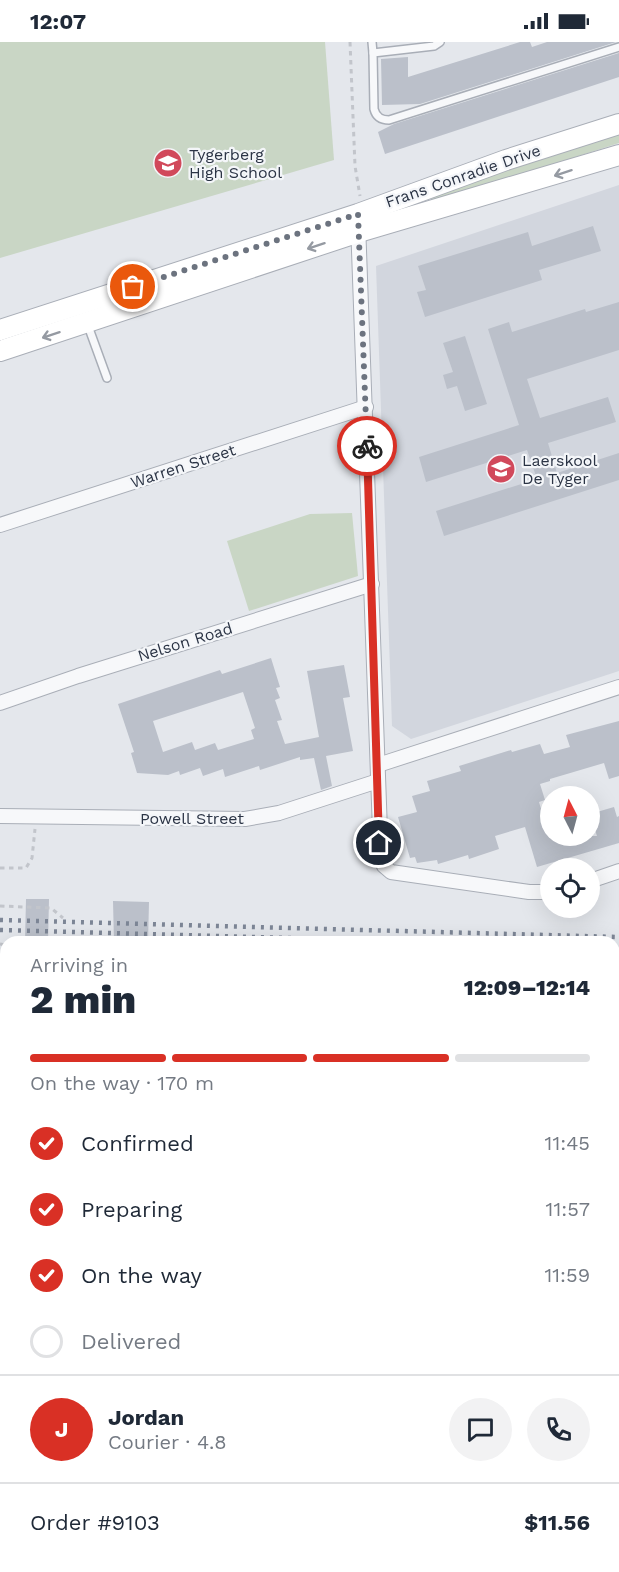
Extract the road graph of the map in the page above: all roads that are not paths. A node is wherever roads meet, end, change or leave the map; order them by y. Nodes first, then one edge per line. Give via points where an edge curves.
1 (372, 42) edge
2 (440, 42) edge
3 (619, 47) edge
4 (373, 53) junction
5 (619, 124) edge
6 (617, 157) edge
7 (359, 216) junction
8 (87, 323) junction
9 (0, 330) edge
10 (0, 351) edge
11 (107, 378) dead end
12 (366, 407) junction
13 (0, 525) edge
14 (372, 584) junction
15 (619, 687) edge
16 (0, 703) edge
17 (378, 765) junction
18 (378, 781) junction
19 (0, 816) edge
20 (619, 871) edge
21 (600, 878) edge
22 (540, 892) edge

1 - 4 lane
2 - 4 lane
3 - 4 lane via 385,120 377,117 374,110
5 - 7 main road, Frans Conradie Drive via 506,160
6 -> 7 main road, Frans Conradie Drive
7 -> 8 main road, Frans Conradie Drive
7 - 9 main road, Frans Conradie Drive
7 - 12 street
8 -> 10 main road, Frans Conradie Drive
8 - 11 lane
12 - 13 street, Warren Street
12 - 14 street
14 - 16 street, Nelson Road
14 - 17 street
15 - 17 street
17 - 18 street
18 - 19 street, Powell Street via 253,818
18 - 22 street via 381,858 391,872
20 - 21 street

